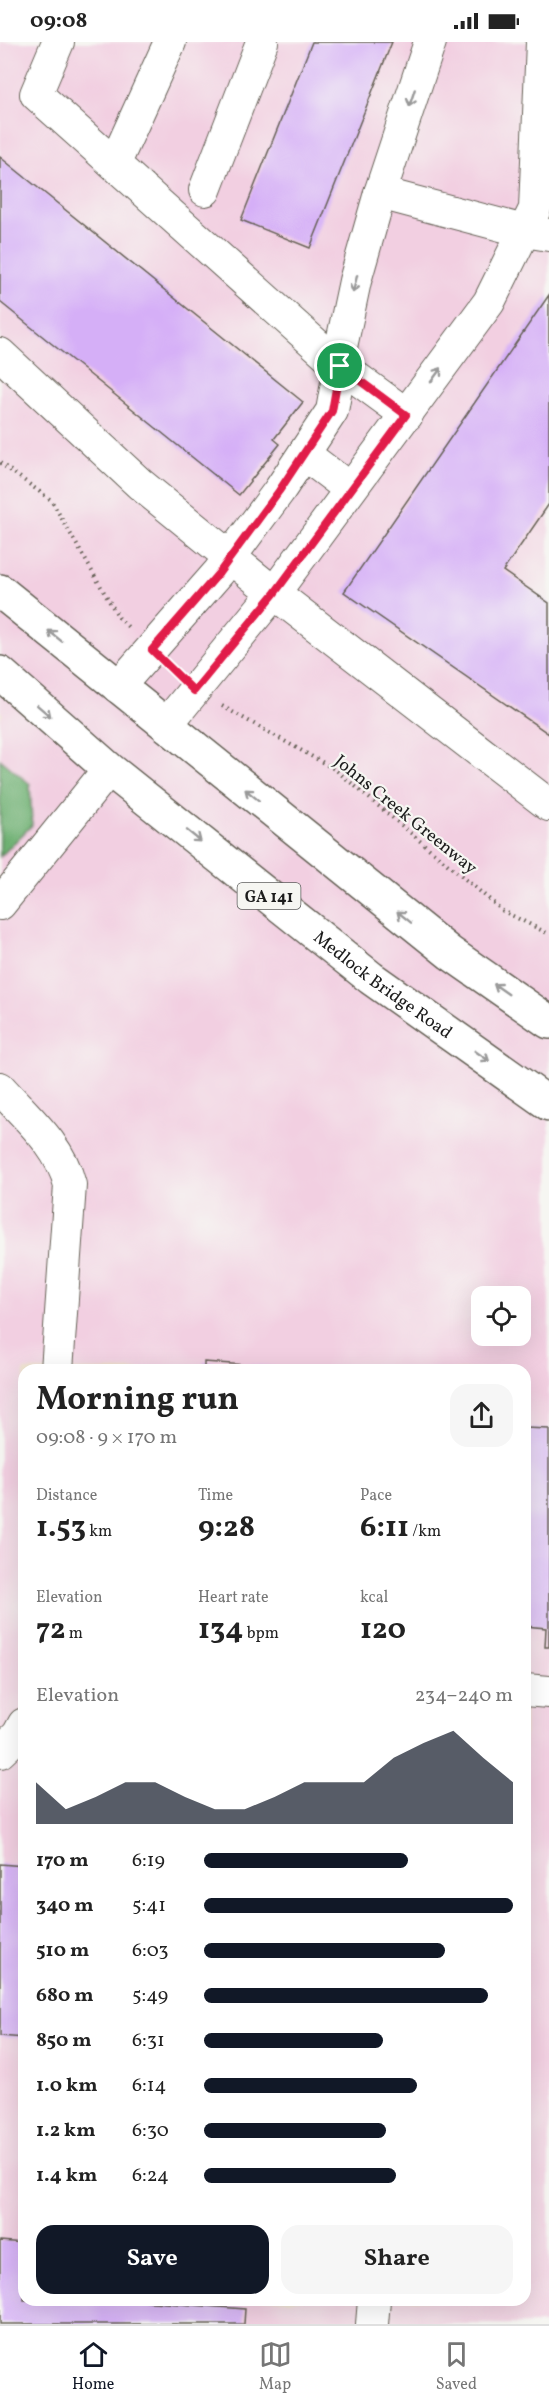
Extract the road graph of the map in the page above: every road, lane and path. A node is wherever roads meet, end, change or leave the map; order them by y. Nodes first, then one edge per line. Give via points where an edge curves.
1 (57, 42) edge
2 (170, 42) edge
3 (262, 42) edge
4 (430, 42) edge
5 (542, 42) edge
6 (115, 163) junction
7 (205, 190) dead end
8 (380, 193) junction
9 (537, 233) edge
10 (0, 354) edge
11 (340, 366) junction
12 (406, 415) junction
13 (304, 454) junction
14 (0, 464) edge
15 (350, 489) junction
16 (230, 557) junction
17 (0, 591) edge
18 (274, 594) junction
19 (152, 650) junction
20 (0, 673) edge
21 (118, 687) junction
22 (194, 691) junction
23 (166, 725) junction
24 (109, 768) junction
25 (549, 805) edge
26 (0, 904) edge
27 (549, 934) edge
28 (549, 1022) edge
29 (0, 1088) edge
30 (549, 1104) edge
31 (57, 1364) edge
32 (531, 1690) edge
33 (549, 1692) edge
34 (18, 1735) edge
35 (0, 1752) edge
36 (374, 2306) edge
37 (372, 2324) edge

1 - 6 lane via 36,94
2 - 6 lane
3 - 7 lane
4 -> 8 lane
5 - 9 lane
6 - 11 lane
8 - 9 lane
8 -> 11 lane via 355,281
12 -> 9 lane
10 - 16 lane via 140,484
11 - 12 lane
11 - 13 lane via 332,411
12 - 15 lane
13 - 15 lane
13 - 16 lane
14 - 19 path via 51,500 119,618
15 - 18 lane
16 - 18 lane
16 - 19 lane
21 -> 17 highway
18 - 22 lane
18 - 25 lane
19 - 21 lane
20 -> 24 highway, Medlock Bridge Road / GA 141
21 - 23 highway
22 - 23 lane
22 - 27 path, Johns Creek Greenway via 336,770 503,911
28 -> 23 highway via 450,953
24 - 26 lane
24 -> 30 highway, Medlock Bridge Road / GA 141 via 371,978
29 - 31 lane via 52,1145 70,1185
32 - 33 lane
34 - 35 lane
36 - 37 lane

